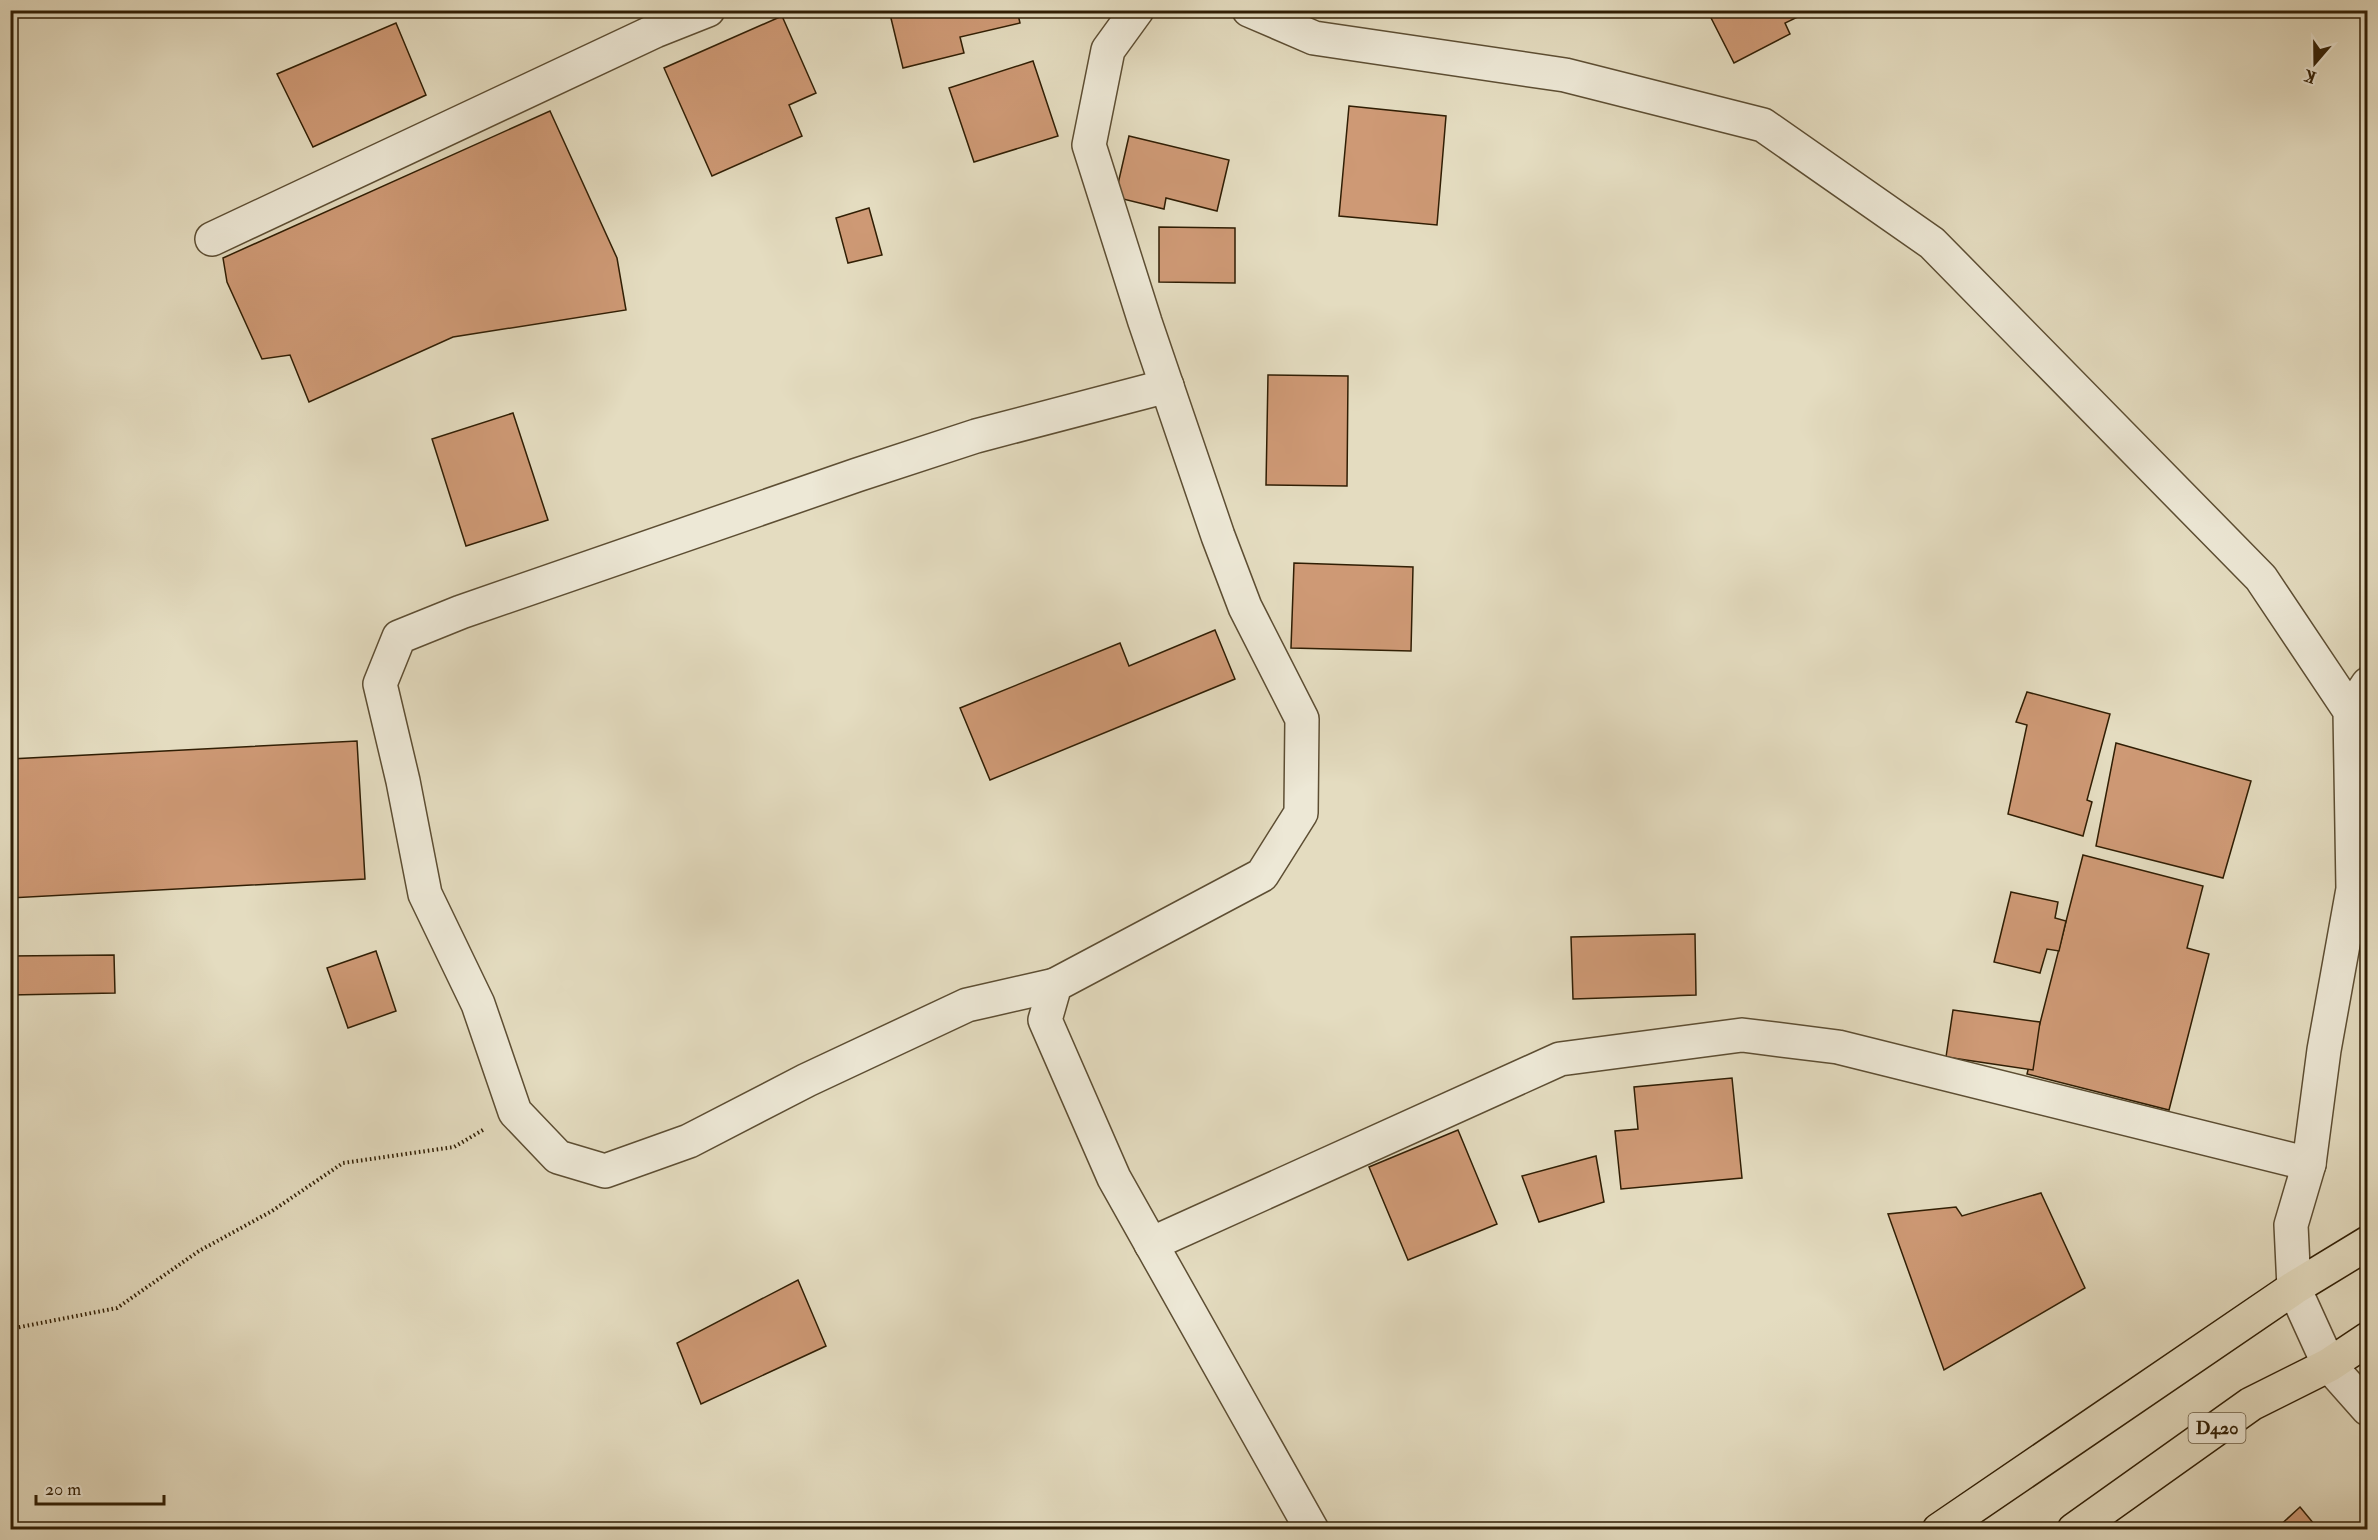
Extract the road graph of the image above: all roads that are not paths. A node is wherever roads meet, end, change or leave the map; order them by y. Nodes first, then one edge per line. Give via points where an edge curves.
1 (708, 10) edge
2 (1137, 10) edge
3 (1249, 10) edge
4 (212, 239) dead end
5 (1167, 386) junction
6 (2359, 697) edge
7 (1055, 985) junction
8 (2309, 1164) junction
9 (2367, 1243) edge
10 (1151, 1244) junction
11 (2294, 1288) junction
12 (2367, 1339) edge
13 (2328, 1365) junction
14 (2367, 1409) edge
15 (1312, 1530) edge
16 (1939, 1530) edge
17 (2074, 1530) edge

1 - 4 street
2 - 5 street via 1108,50 1089,146
3 - 6 street via 1314,38 1566,75 1763,125 1932,243 2261,578
5 - 7 street via 1245,608 1302,719 1301,813 1262,875
5 - 7 street via 976,436 461,612 399,637 380,684 425,894 478,1004 515,1112 558,1157 605,1171 689,1141 967,1005
6 - 8 street via 2353,889 2324,1050
7 - 10 street via 1045,1020 1114,1178
8 - 10 street via 1838,1047 1742,1035 1560,1059
8 - 11 street via 2292,1225
9 - 11 highway
10 - 15 street
11 - 13 street
11 - 16 highway
12 - 13 highway, D420
13 - 14 street
13 - 17 highway, D420 via 2251,1404

